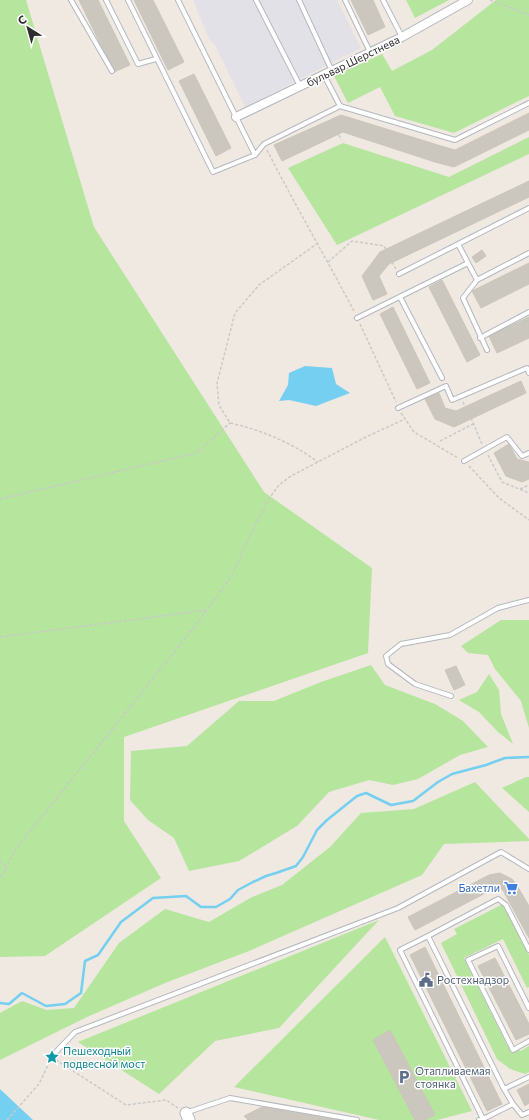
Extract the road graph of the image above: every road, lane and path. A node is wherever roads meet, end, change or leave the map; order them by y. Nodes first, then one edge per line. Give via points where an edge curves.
1 (71, 0) edge
2 (106, 0) edge
3 (128, 0) edge
4 (178, 0) edge
5 (256, 0) edge
6 (299, 0) edge
7 (345, 0) edge
8 (383, 0) edge
9 (468, 0) edge
10 (490, 0) edge
11 (529, 14) edge
12 (402, 37) junction
13 (370, 52) junction
14 (156, 59) junction
15 (112, 71) dead end
16 (332, 71) junction
17 (324, 75) junction
18 (300, 86) junction
19 (529, 103) edge
20 (340, 106) junction
21 (236, 117) junction
22 (339, 135) dead end
23 (341, 140) dead end
24 (264, 144) junction
25 (255, 155) junction
26 (529, 208) edge
27 (318, 243) junction
28 (458, 244) junction
29 (386, 249) dead end
30 (529, 253) edge
31 (328, 262) junction
32 (468, 263) junction
33 (399, 274) dead end
34 (477, 280) junction
35 (400, 297) junction
36 (529, 312) edge
37 (357, 318) junction
38 (480, 338) junction
39 (487, 350) dead end
40 (529, 373) edge
41 (442, 378) dead end
42 (398, 408) junction
43 (471, 418) dead end
44 (405, 419) junction
45 (230, 423) junction
46 (474, 424) junction
47 (440, 441) dead end
48 (485, 449) junction
49 (529, 453) edge
50 (464, 461) junction
51 (318, 462) junction
52 (529, 485) edge
53 (520, 489) junction
54 (529, 493) edge
55 (0, 499) edge
56 (529, 520) edge
57 (529, 600) edge
58 (207, 610) junction
59 (0, 636) edge
60 (451, 696) dead end
61 (0, 861) edge
62 (6, 867) junction
63 (529, 870) edge
64 (0, 877) edge
65 (428, 936) junction
66 (529, 950) edge
67 (529, 994) edge
68 (524, 997) junction
69 (529, 1008) edge
70 (529, 1041) edge
71 (51, 1057) junction
72 (529, 1077) edge
73 (504, 1090) junction
74 (513, 1104) junction
75 (529, 1112) edge
76 (187, 1116) edge
77 (481, 1119) edge
78 (7, 1120) edge
79 (357, 1120) edge

1 - 15 lane
2 - 14 lane via 138,64
3 - 14 lane
4 - 21 lane
5 - 18 lane
6 - 16 lane
7 - 13 lane
8 - 12 lane
9 - 12 street, бульвар Шерстнева
10 - 11 path
12 - 13 street, бульвар Шерстнева
13 - 16 street, бульвар Шерстнева
14 - 25 lane via 213,172
16 - 17 street, бульвар Шерстнева
17 - 18 street, бульвар Шерстнева
17 - 20 lane
18 - 21 street, бульвар Шерстнева
19 - 20 lane via 455,140
20 - 24 lane
21 - 25 lane
22 - 23 path
24 - 25 lane
24 - 27 path via 297,209
26 - 28 lane
27 - 31 path
27 - 45 path via 259,285 235,313 217,383 219,405
28 - 32 lane
28 - 33 lane
29 - 31 path via 384,246 352,241
30 - 34 lane
31 - 37 path
32 - 34 lane
32 - 35 lane
34 - 38 lane via 463,298
35 - 37 lane
35 - 41 lane
36 - 38 lane
37 - 42 path
38 - 39 lane
40 - 42 lane via 527,368 452,400 446,386
42 - 44 path
43 - 46 path
44 - 50 path via 414,432
44 - 51 path
45 - 51 path via 250,427 276,438
45 - 55 path via 196,453
46 - 47 path
46 - 48 path
48 - 49 lane via 507,437 522,456
48 - 50 lane
48 - 53 path via 502,482
50 - 56 path via 499,498
51 - 58 path via 279,485 268,500 231,577
52 - 53 path
53 - 54 path
57 - 60 lane via 498,608 450,635 401,644 386,656 388,664 415,684
58 - 59 path
58 - 62 path via 15,850
61 - 62 path
62 - 64 path
63 - 71 lane via 501,852 398,908 74,1032
65 - 66 lane via 498,899 506,905
65 - 73 lane
65 - 77 lane via 400,950
67 - 68 lane
68 - 69 lane
68 - 70 lane via 498,946 468,960 513,1050
71 - 76 path via 126,1105 166,1100
71 - 78 path via 39,1084
72 - 73 lane
73 - 74 lane
74 - 75 lane via 522,1115
74 - 77 lane
76 - 79 lane via 230,1098

